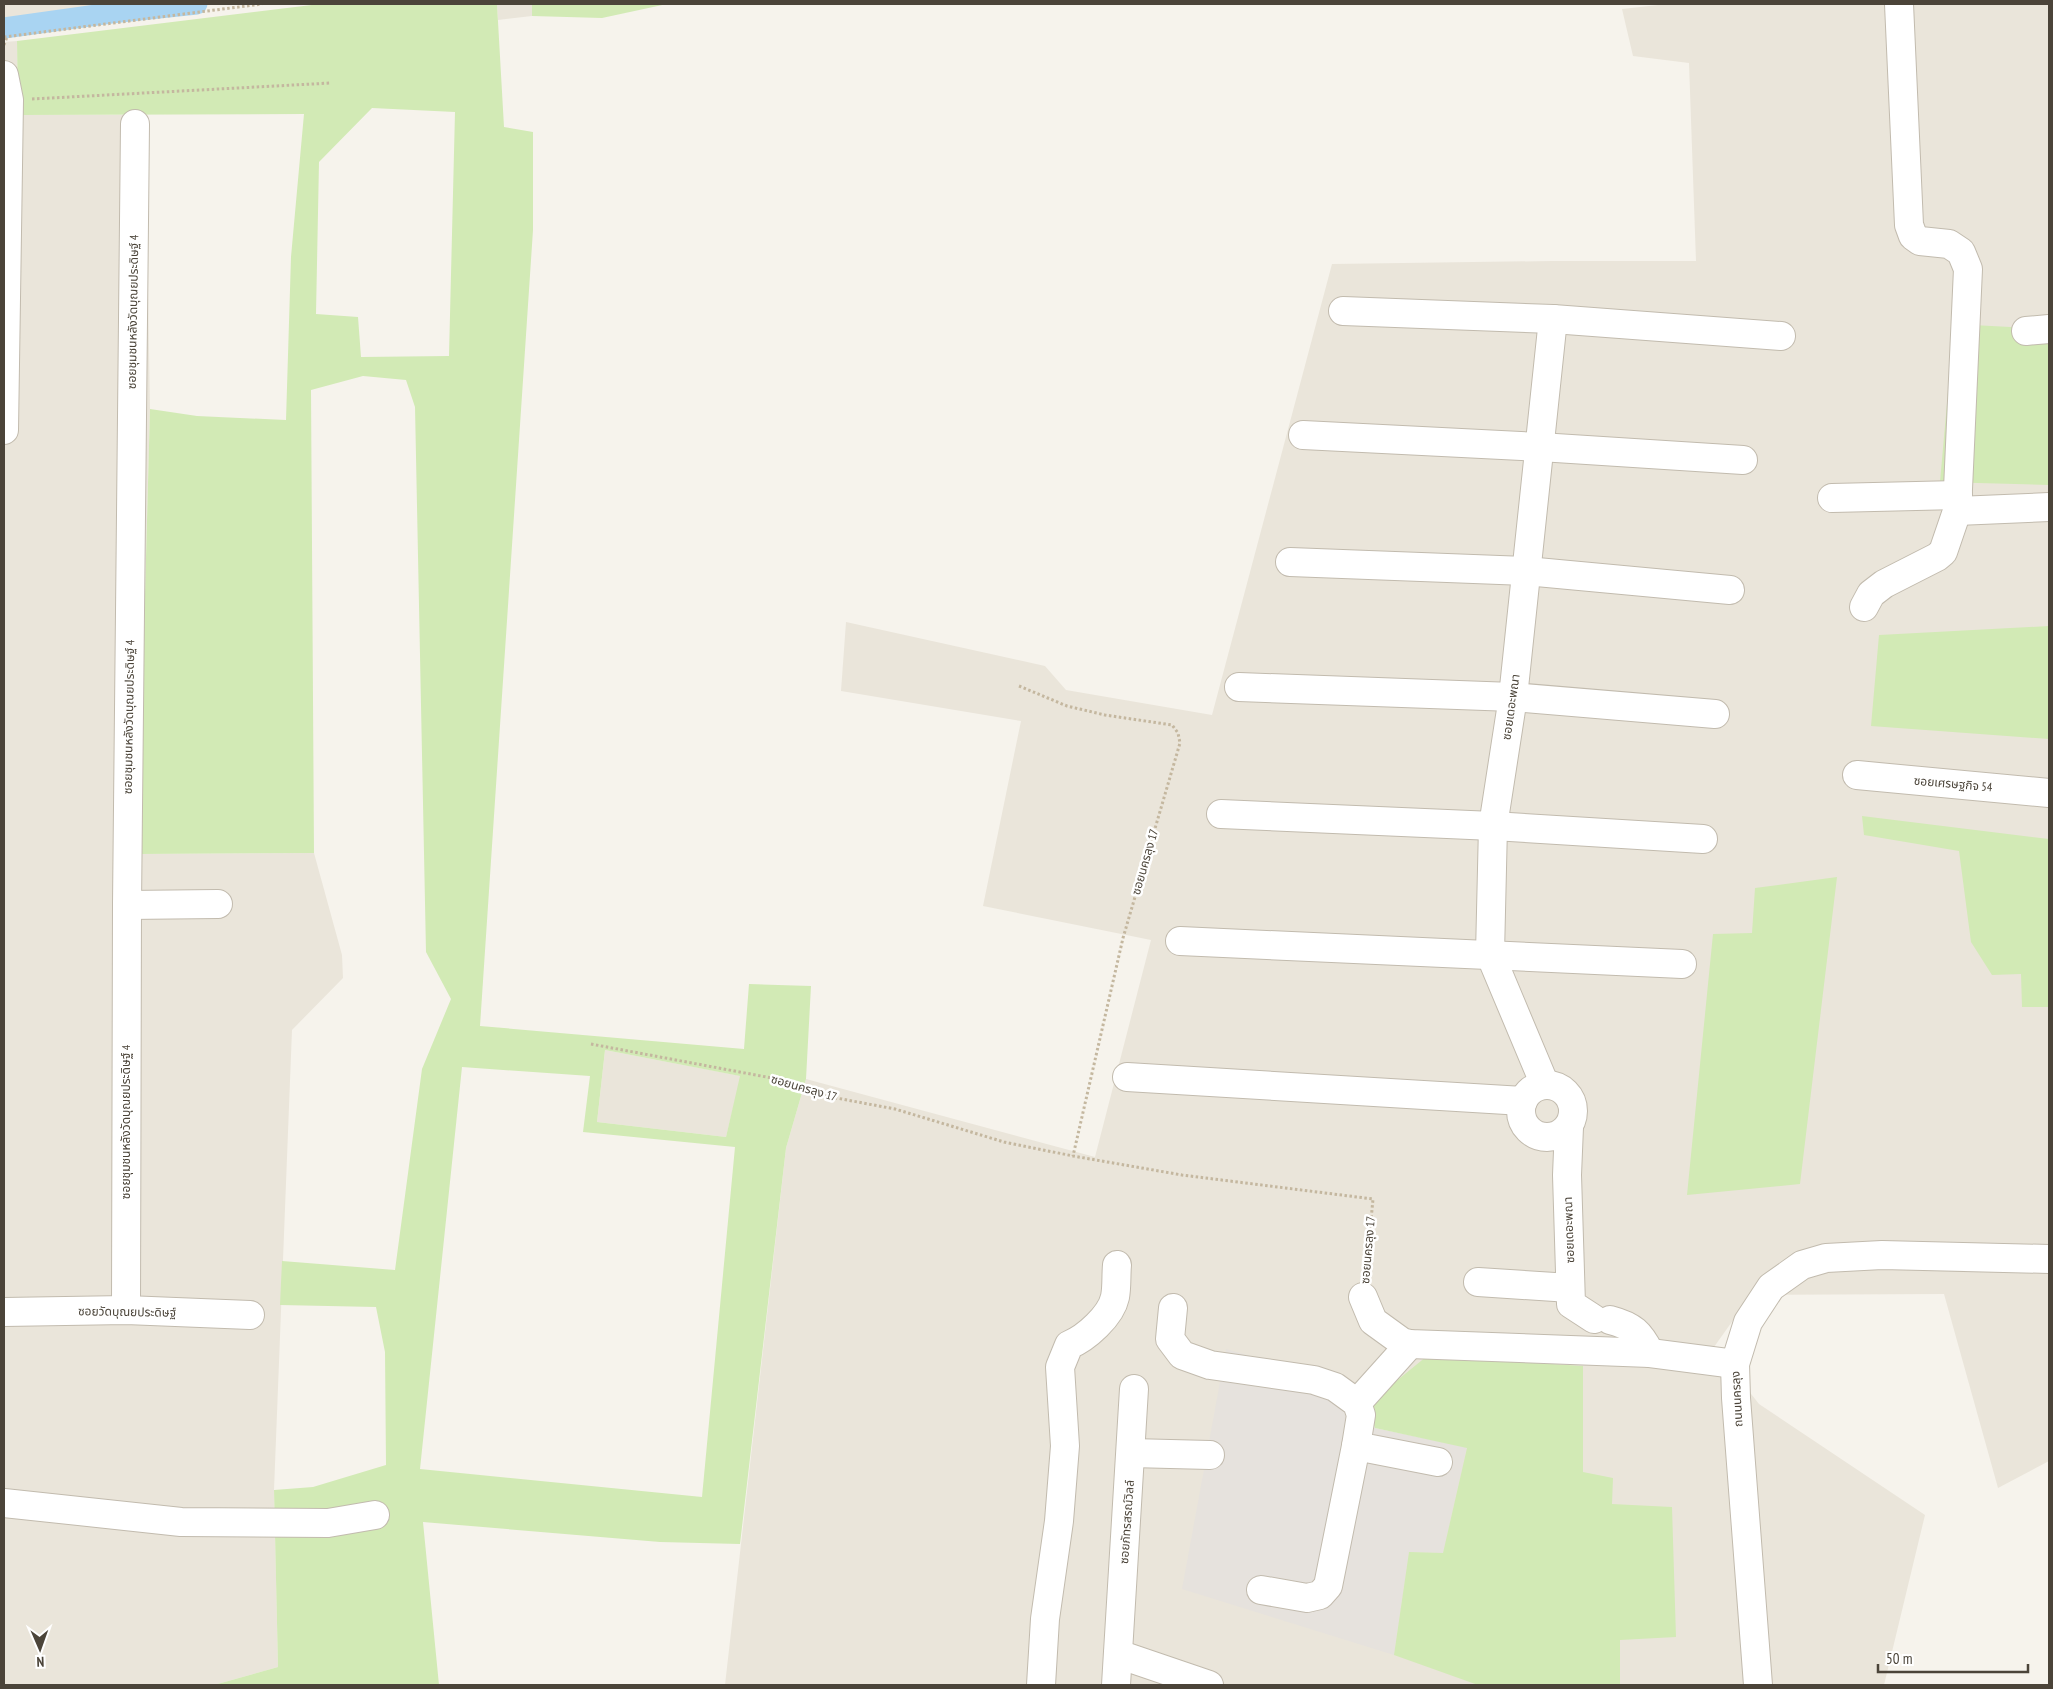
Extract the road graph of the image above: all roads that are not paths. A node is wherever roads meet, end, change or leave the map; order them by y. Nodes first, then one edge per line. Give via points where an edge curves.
1 (1899, 4) edge
2 (6, 87) edge
3 (134, 124) dead end
4 (1343, 311) dead end
5 (1553, 319) junction
6 (1780, 336) dead end
7 (4, 430) edge
8 (1302, 435) dead end
9 (1540, 447) junction
10 (1743, 460) dead end
11 (1832, 498) dead end
12 (1957, 503) junction
13 (2049, 507) edge
14 (1290, 562) dead end
15 (1526, 571) junction
16 (1730, 590) dead end
17 (1864, 607) dead end
18 (1239, 687) dead end
19 (1513, 697) junction
20 (1715, 714) dead end
21 (1857, 775) dead end
22 (2049, 793) edge
23 (1221, 814) dead end
24 (1494, 826) junction
25 (1703, 839) dead end
26 (218, 904) dead end
27 (127, 905) junction
28 (1180, 941) dead end
29 (1490, 954) junction
30 (1682, 964) dead end
31 (1127, 1077) dead end
32 (1545, 1085) junction
33 (1522, 1101) junction
34 (1568, 1127) junction
35 (2049, 1259) edge
36 (1117, 1265) dead end
37 (1478, 1282) dead end
38 (1570, 1288) junction
39 (1364, 1298) road end
40 (1173, 1308) dead end
41 (126, 1310) junction
42 (4, 1312) edge
43 (250, 1315) dead end
44 (1410, 1344) junction
45 (1650, 1353) junction
46 (1735, 1364) junction
47 (1134, 1389) dead end
48 (1357, 1403) junction
49 (1356, 1446) junction
50 (1131, 1453) junction
51 (1210, 1455) dead end
52 (1438, 1462) dead end
53 (4, 1503) edge
54 (375, 1515) dead end
55 (1261, 1590) dead end
56 (1118, 1654) junction
57 (1041, 1685) edge
58 (1116, 1685) edge
59 (1209, 1685) edge
60 (1758, 1685) edge

1 - 12 street via 1909,225 1913,236 1920,241 1949,244 1961,252 1968,269
2 - 7 street
3 - 27 street, ซอยชุมชนหลังวัดบุณยประดิษฐ์ 4
4 - 5 street
5 - 6 street
5 - 9 street, ซอยเดอะพณา
8 - 9 street
9 - 10 street
9 - 15 street, ซอยเดอะพณา
11 - 12 street
12 - 13 street
12 - 17 street via 1943,552 1884,584 1871,594
14 - 15 street
15 - 16 street
15 - 19 street, ซอยเดอะพณา
18 - 19 street
19 - 20 street
19 - 24 street, ซอยเดอะพณา
21 - 22 street, ซอยเศรษฐกิจ 54
23 - 24 street
24 - 25 street
24 - 29 street, ซอยเดอะพณา
26 - 27 street
27 - 41 street, ซอยชุมชนหลังวัดบุณยประดิษฐ์ 4
28 - 29 street
29 - 30 street
29 - 32 street, ซอยเดอะพณา
31 - 33 street
32 - 33 street via 1531,1090
32 - 34 street, ซอยเดอะพณา via 1560,1088 1571,1100 1574,1114
33 - 34 street via 1521,1118 1530,1132 1546,1138 1563,1133
34 - 38 street, ซอยเดอะพณา
35 - 46 street, ถนนนครลุง via 1882,1255 1826,1258 1802,1265 1771,1286 1748,1322
36 - 57 street via 1114,1298 1109,1311 1080,1340 1069,1345 1060,1368 1065,1446 1059,1521 1047,1600
37 - 38 street
38 - 45 street, ซอยเดอะพณา via 1571,1304 1602,1320 1630,1327 1643,1339
39 - 44 street, ซอยนครลุง 17 via 1373,1321 1402,1342
40 - 48 street via 1170,1339 1182,1355 1210,1365 1314,1380 1335,1387
41 - 42 street, ซอยวัดบุณยประดิษฐ์
41 - 43 street, ซอยวัดบุณยประดิษฐ์
44 - 45 street, ซอยนครลุง 17
44 - 48 street
45 - 46 street, ซอยนครลุง 17
46 - 60 street, ถนนนครลุง
47 - 50 street, ซอยภัทรสรณ์วิลล์
48 - 49 street via 1361,1415
49 - 52 street
49 - 55 street via 1328,1586 1320,1595 1307,1598
50 - 51 street
50 - 56 street, ซอยภัทรสรณ์วิลล์
53 - 54 street via 181,1522 328,1523
56 - 58 street, ซอยภัทรสรณ์วิลล์
56 - 59 street

